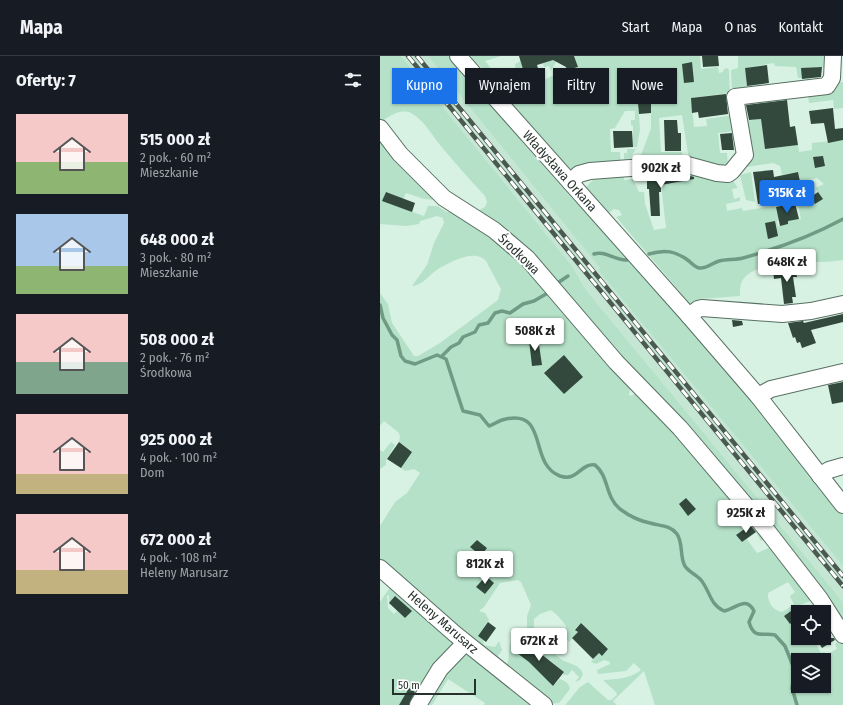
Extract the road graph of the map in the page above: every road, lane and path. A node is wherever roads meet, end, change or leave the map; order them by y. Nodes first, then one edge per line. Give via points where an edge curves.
1 (458, 56) edge
2 (833, 56) edge
3 (380, 128) edge
4 (570, 182) junction
5 (843, 304) edge
6 (689, 316) junction
7 (843, 372) edge
8 (758, 396) junction
9 (843, 466) edge
10 (820, 476) junction
11 (843, 505) edge
12 (380, 568) edge
13 (843, 635) edge
14 (465, 643) junction
15 (418, 705) edge
16 (544, 705) edge

1 - 4 street, Władysława Orkana
2 - 4 street via 832,78 827,86 735,97 745,154 732,171 722,174 684,164 610,168 579,174
3 - 13 street, Środkowa via 400,154 444,198 494,230 527,258 616,362 680,428 765,528 820,599
4 - 6 street, Władysława Orkana
5 - 6 street via 782,314 702,308
6 - 8 street, Władysława Orkana
7 - 8 street via 771,389
8 - 10 street, Władysława Orkana
9 - 10 street
10 - 11 street, Władysława Orkana
12 - 14 street, Heleny Marusarz
14 - 15 street via 440,669
14 - 16 street, Heleny Marusarz

